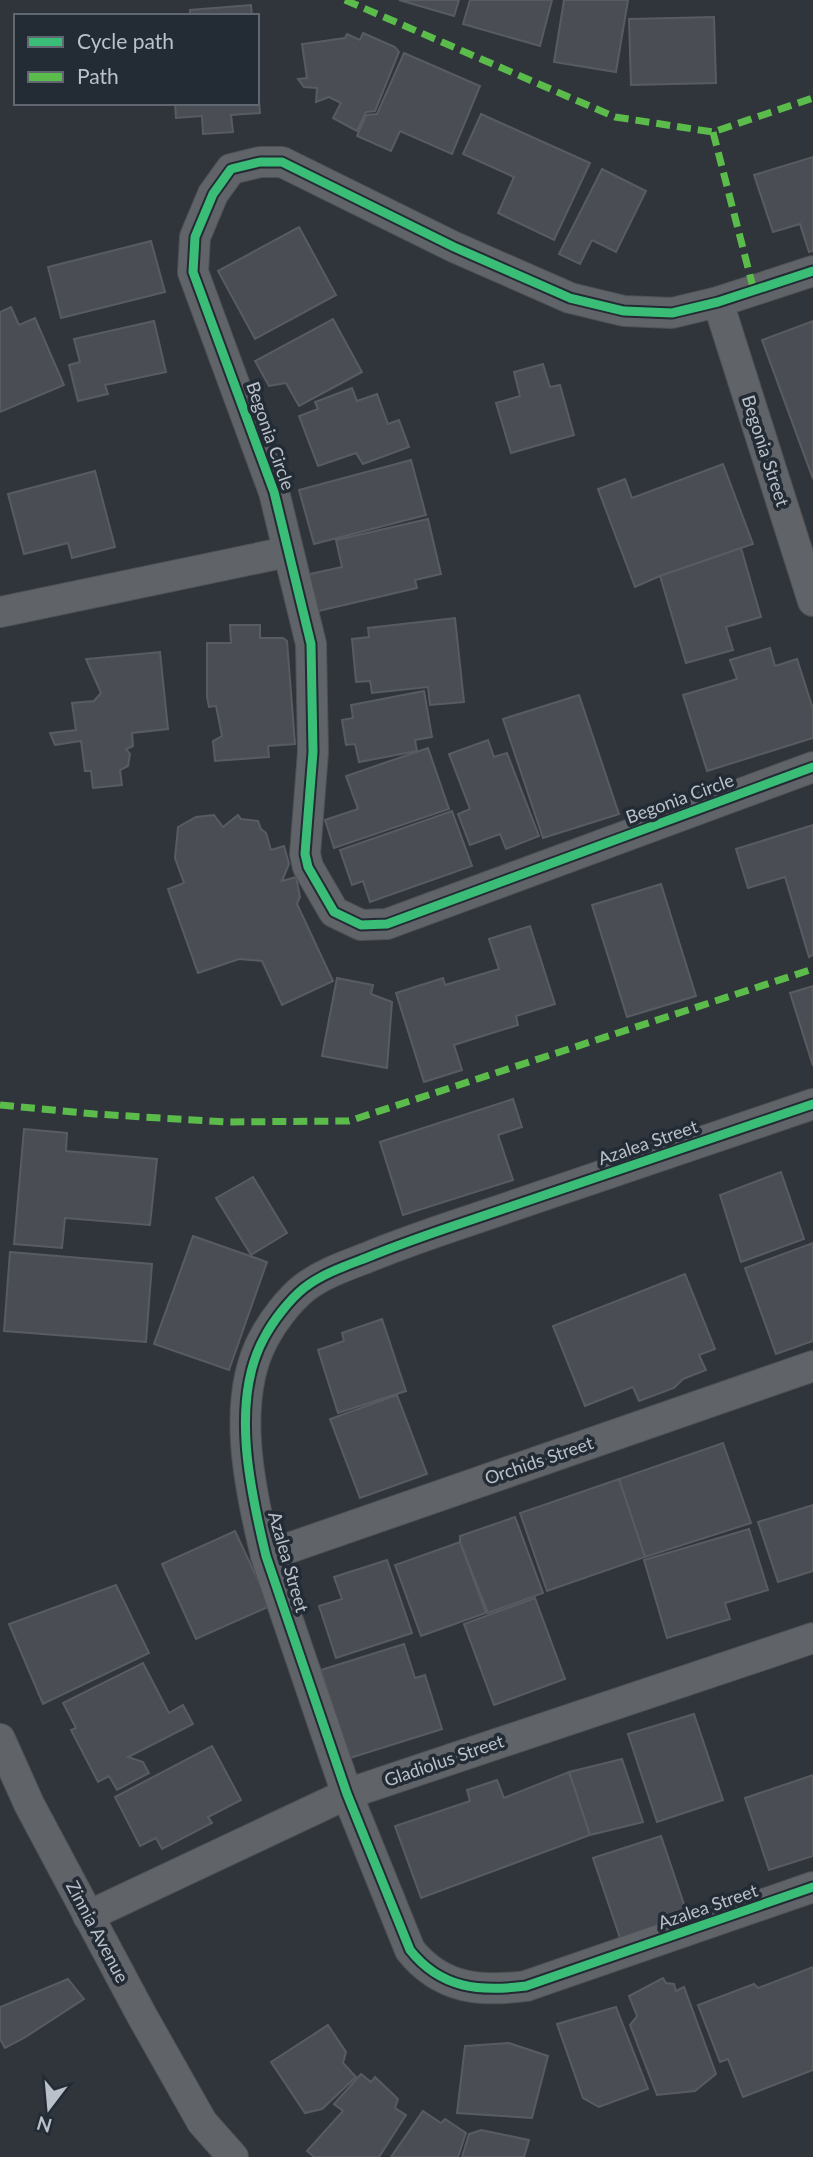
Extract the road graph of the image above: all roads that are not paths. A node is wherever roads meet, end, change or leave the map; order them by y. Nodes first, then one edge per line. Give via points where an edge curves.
1 (813, 271) edge
2 (718, 302) junction
3 (287, 552) junction
4 (813, 601) edge
5 (0, 612) edge
6 (813, 767) edge
7 (813, 1104) edge
8 (813, 1366) edge
9 (266, 1556) junction
10 (813, 1638) edge
11 (0, 1739) edge
12 (347, 1794) junction
13 (813, 1887) edge
14 (88, 1916) junction
15 (202, 2122) junction
16 (208, 2157) edge
17 (233, 2157) edge

1 - 2 street, Begonia Circle
2 - 3 street, Begonia Circle via 660,313 624,311 570,298 282,162 231,169 213,194 195,237 193,272 274,492
2 - 4 street, Begonia Street
3 - 5 street
3 - 6 street, Begonia Circle via 311,644 313,752 305,854 334,912 361,925 387,924
7 - 9 street, Azalea Street via 402,1243 331,1271 303,1289 264,1338 250,1372 244,1408
8 - 9 street, Orchids Street
9 - 12 street, Azalea Street
10 - 12 street, Gladiolus Street
11 - 14 street, Zinnia Avenue
12 - 13 street, Azalea Street via 410,1950 421,1965 444,1980 470,1988 526,1986
12 - 14 street, Gladiolus Street
14 - 15 street, Zinnia Avenue
15 - 16 street
15 - 17 street

